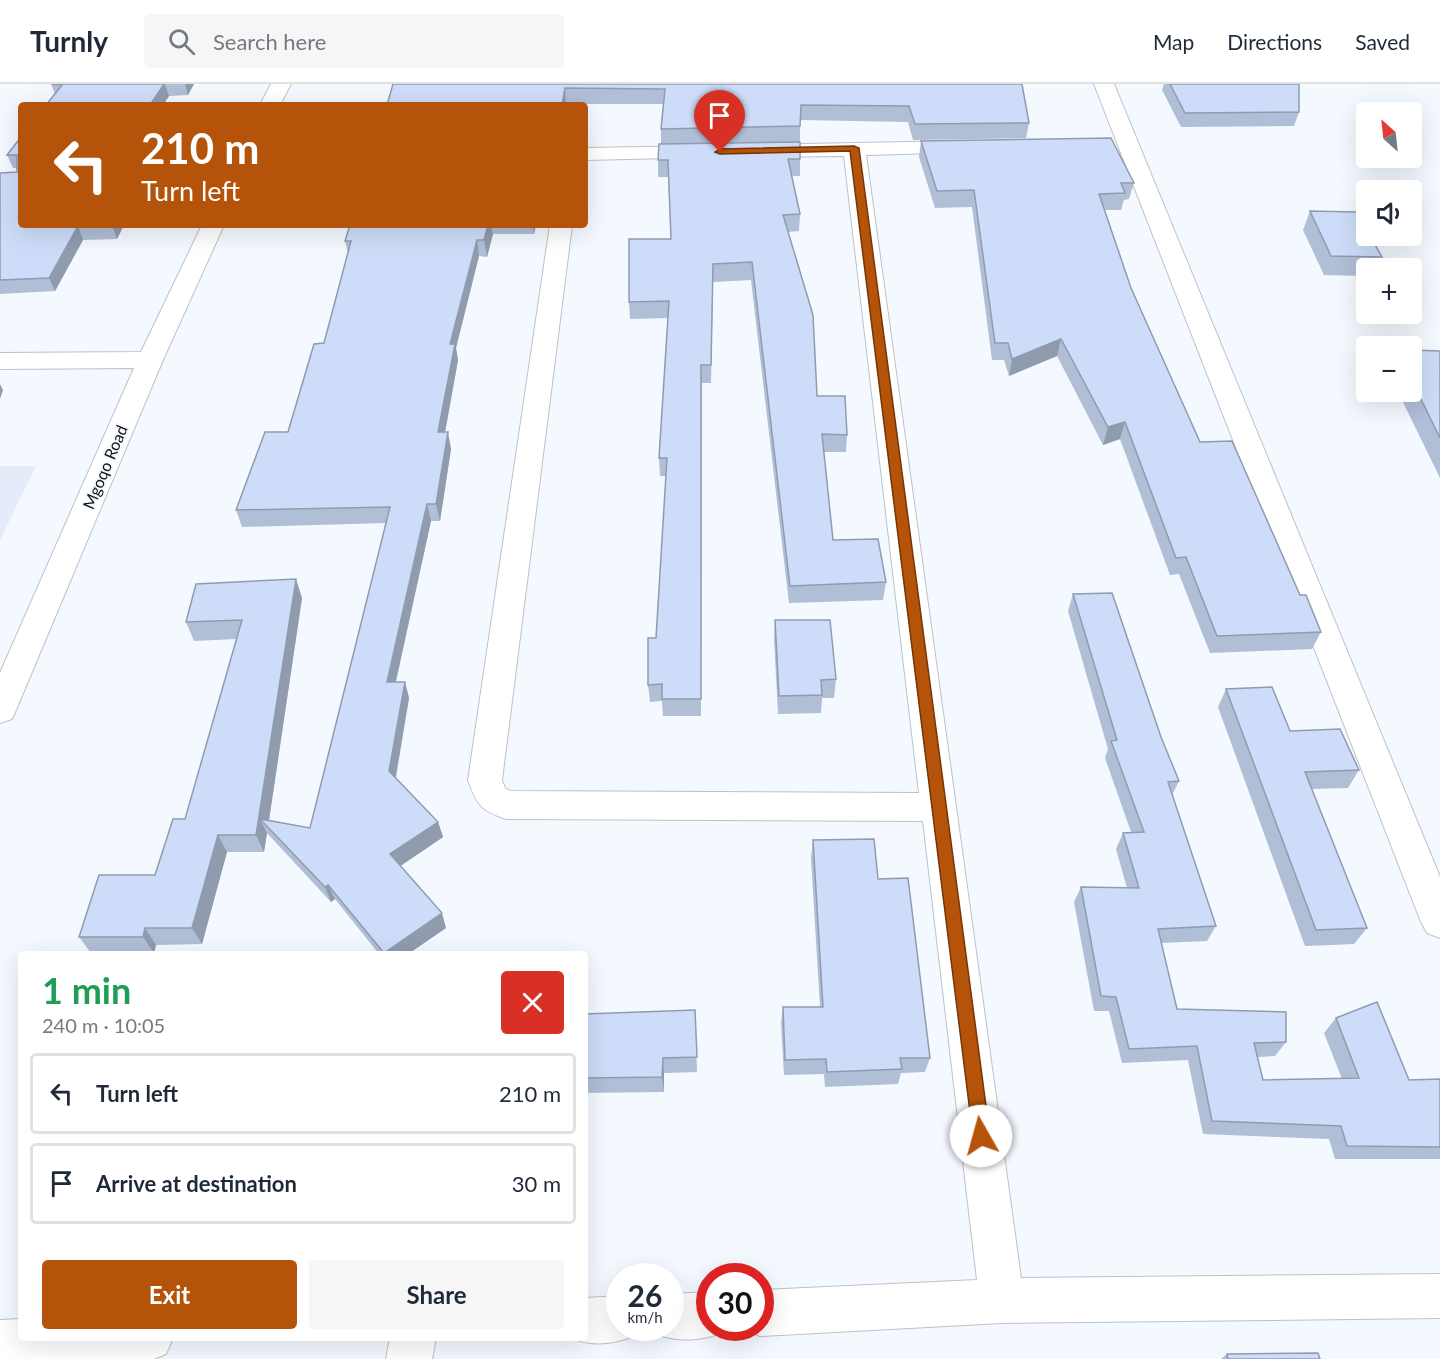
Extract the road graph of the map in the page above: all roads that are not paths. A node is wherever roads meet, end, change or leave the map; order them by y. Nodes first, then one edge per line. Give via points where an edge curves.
1 (281, 84) edge
2 (1104, 84) edge
3 (272, 102) edge
4 (985, 147) edge
5 (854, 148) junction
6 (588, 154) edge
7 (212, 228) edge
8 (561, 228) edge
9 (150, 360) junction
10 (0, 361) edge
11 (0, 710) edge
12 (939, 807) junction
13 (1440, 922) edge
14 (1440, 1296) edge
15 (1002, 1301) junction
16 (774, 1312) edge
17 (606, 1320) edge
18 (588, 1321) edge
19 (60, 1341) edge
20 (413, 1341) edge
21 (0, 1343) edge
22 (410, 1359) edge

1 - 3 street
2 - 13 street via 1116,145
4 - 5 street
5 - 6 street
5 - 12 street
7 - 9 street, Mgoqo Road
8 - 12 street via 485,780 491,797 506,805
9 - 10 street
9 - 11 street, Mgoqo Road
12 - 15 street
14 - 15 street
15 - 16 street
17 - 18 street
19 - 21 street
20 - 22 street

